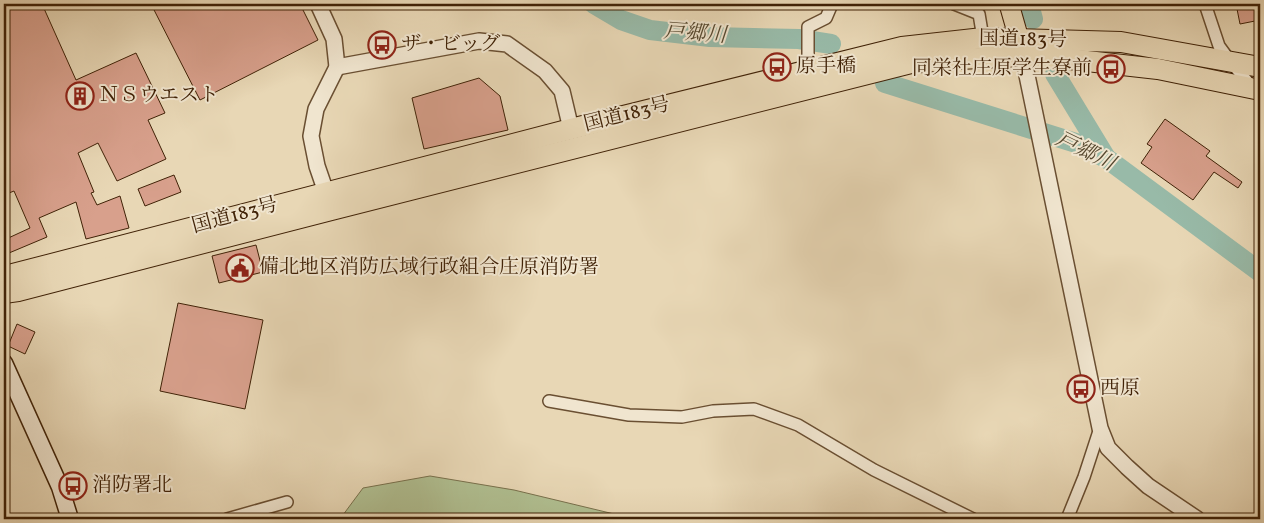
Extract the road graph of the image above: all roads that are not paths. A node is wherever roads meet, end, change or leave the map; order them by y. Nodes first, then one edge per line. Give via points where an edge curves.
1 (318, 4) edge
2 (832, 4) edge
3 (954, 4) edge
4 (1009, 4) edge
5 (1205, 4) edge
6 (983, 38) junction
7 (1021, 47) junction
8 (1230, 62) junction
9 (336, 66) junction
10 (1260, 67) edge
11 (808, 70) junction
12 (1258, 93) edge
13 (571, 129) junction
14 (329, 201) junction
15 (4, 279) edge
16 (4, 293) edge
17 (4, 364) edge
18 (549, 401) dead end
19 (1100, 428) junction
20 (287, 502) dead end
21 (70, 519) edge
22 (227, 519) edge
23 (973, 519) edge
24 (1066, 519) edge
25 (1197, 519) edge

1 - 9 street via 334,39
2 - 11 street via 826,18 808,27
3 - 6 street via 979,14
4 - 7 main road
5 - 8 street via 1219,46
6 - 7 highway, 国道183号
6 - 11 highway, 国道183号 via 902,47
7 - 8 highway, 国道183号 via 1121,42
7 - 12 highway, 国道183号 via 1069,59 1158,69
7 - 14 highway, 国道183号 via 959,59 911,63
7 - 19 street
8 - 10 highway, 国道183号
8 - 12 street
9 - 13 street via 479,40 507,44 545,71 562,91
9 - 14 street via 316,110 311,136
11 - 13 highway, 国道183号
13 - 14 highway, 国道183号
14 - 15 highway, 国道183号 via 14,274
14 - 16 highway, 国道183号
17 - 21 main road via 60,487
18 - 23 street via 629,415 682,417 713,411 754,409 798,425 874,470
19 - 24 street
19 - 25 street via 1108,448 1127,467 1148,486
20 - 22 street

